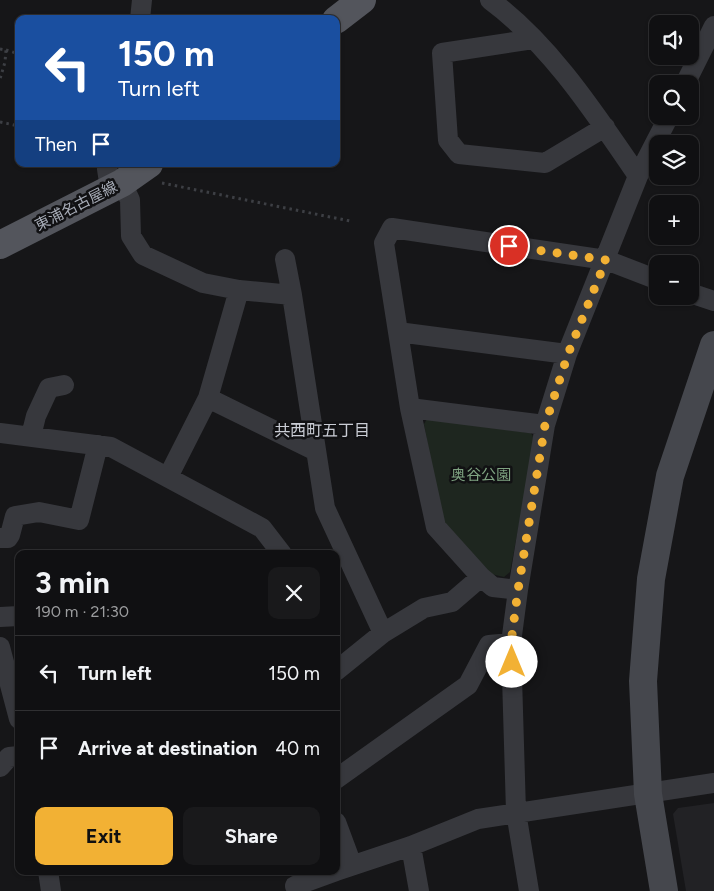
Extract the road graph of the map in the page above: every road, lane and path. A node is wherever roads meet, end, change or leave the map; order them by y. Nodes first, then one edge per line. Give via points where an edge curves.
1 (142, 0) edge
2 (362, 0) edge
3 (490, 0) edge
4 (140, 15) edge
5 (340, 17) edge
6 (714, 26) edge
7 (533, 39) junction
8 (0, 49) edge
9 (6, 50) junction
10 (15, 53) edge
11 (690, 75) edge
12 (0, 79) edge
13 (0, 122) edge
14 (15, 125) edge
15 (664, 125) edge
16 (605, 127) junction
17 (142, 167) edge
18 (148, 167) edge
19 (638, 176) junction
20 (113, 179) edge
21 (350, 221) dead end
22 (0, 245) edge
23 (285, 259) dead end
24 (606, 260) junction
25 (649, 277) edge
26 (239, 290) junction
27 (292, 295) junction
28 (699, 296) edge
29 (714, 301) edge
30 (398, 332) junction
31 (714, 344) edge
32 (568, 354) junction
33 (64, 385) dead end
34 (208, 398) junction
35 (410, 408) junction
36 (545, 425) junction
37 (0, 433) edge
38 (31, 436) junction
39 (98, 445) junction
40 (316, 451) junction
41 (168, 477) junction
42 (0, 538) edge
43 (279, 550) edge
44 (481, 577) junction
45 (518, 590) junction
46 (15, 616) edge
47 (0, 617) edge
48 (383, 633) junction
49 (511, 643) junction
50 (1, 660) edge
51 (340, 668) edge
52 (15, 705) edge
53 (340, 776) edge
54 (714, 783) edge
55 (648, 794) junction
56 (516, 812) junction
57 (412, 846) junction
58 (340, 853) edge
59 (342, 869) edge
60 (49, 875) edge
61 (321, 875) edge
62 (292, 883) edge
63 (51, 891) edge
64 (419, 891) edge
65 (529, 891) edge
66 (664, 891) edge

1 - 4 street
2 - 5 main road
3 - 7 street
6 - 11 street
7 - 16 street
7 - 16 street via 442,53 448,140 459,154 545,163
8 - 9 path
9 - 10 path
9 - 12 path
13 - 14 path
15 - 19 street
16 - 19 street
17 - 20 main road, 東浦名古屋線
18 - 21 path via 153,177 162,183
19 - 24 street
20 - 22 main road, 東浦名古屋線
20 - 26 street via 130,200 131,236 143,255 203,283
23 - 27 street
24 - 25 street
24 - 30 street via 392,228 384,242
24 - 32 street
26 - 27 street
26 - 34 street
27 - 40 street
28 - 29 street
30 - 32 street
30 - 35 street
31 - 55 street via 670,476 651,579 643,681
32 - 36 street
33 - 38 street via 49,388
34 - 40 street
34 - 41 street
35 - 36 street
35 - 44 street via 436,527
36 - 45 street
37 - 38 street
38 - 39 street
39 - 41 street via 111,447
39 - 42 street via 79,520 38,512 15,516 8,538
40 - 48 street via 325,508
41 - 43 street via 262,528
44 - 45 street via 493,587
44 - 48 street via 452,602 424,608
45 - 49 street
46 - 47 street
48 - 51 street
49 - 53 street via 489,645 468,685
49 - 56 street
50 - 52 street
54 - 55 street
55 - 56 street
55 - 66 street
56 - 57 street via 478,819
56 - 65 street
57 - 59 street
57 - 64 street
58 - 59 street
60 - 63 street
61 - 62 street

